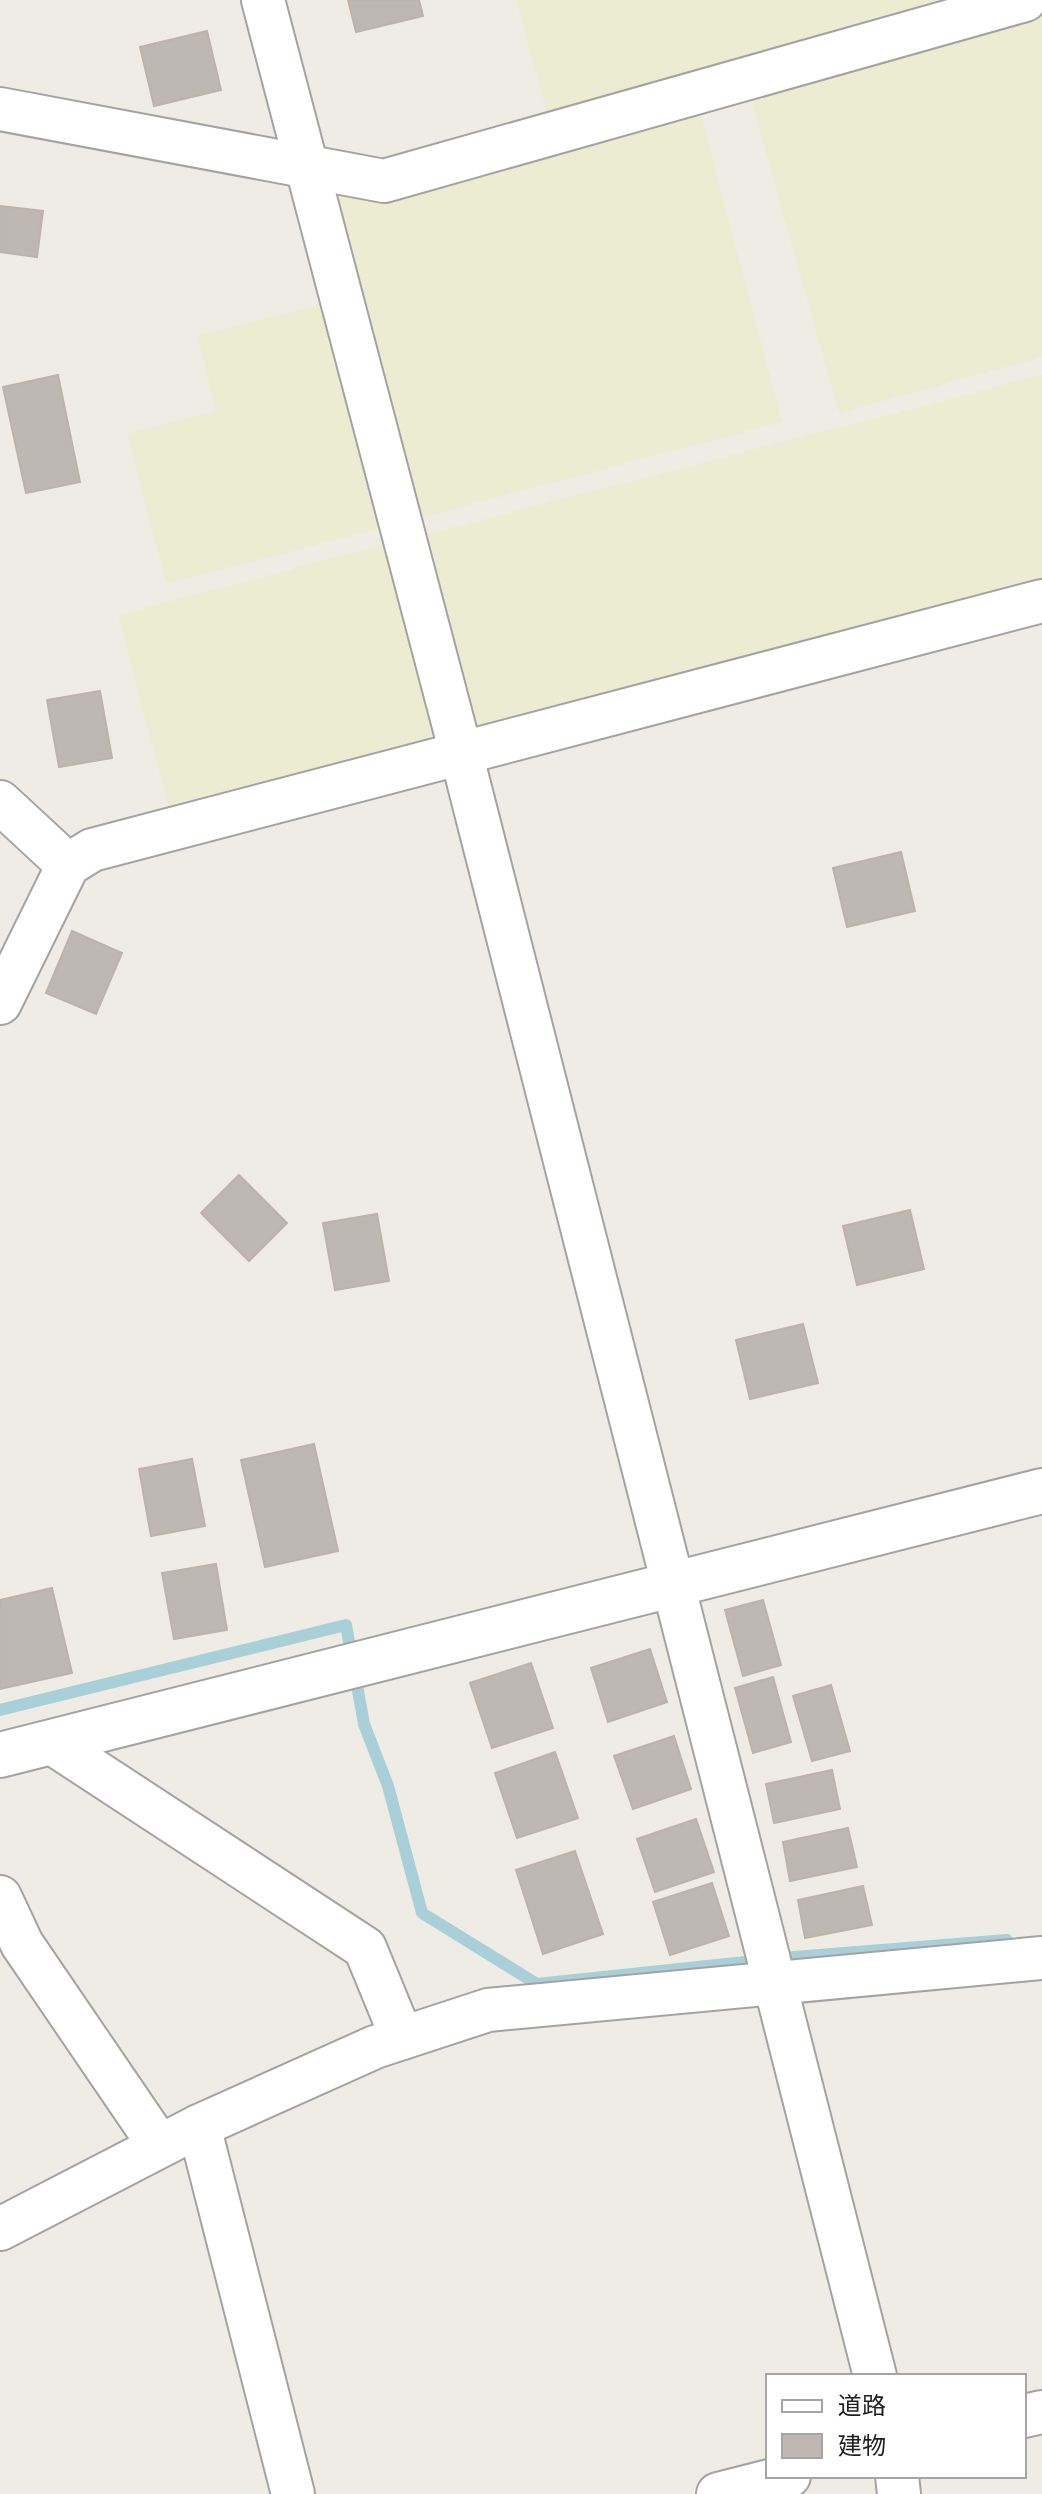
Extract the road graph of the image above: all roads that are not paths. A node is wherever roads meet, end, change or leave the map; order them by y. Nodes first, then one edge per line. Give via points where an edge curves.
1 (263, 0) edge
2 (1025, 0) edge
3 (0, 109) edge
4 (306, 165) junction
5 (1042, 601) edge
6 (461, 753) junction
7 (0, 802) edge
8 (68, 865) junction
9 (0, 1003) edge
10 (1042, 1491) edge
11 (673, 1586) junction
12 (52, 1743) junction
13 (0, 1755) edge
14 (0, 1897) edge
15 (1042, 1958) edge
16 (775, 1984) junction
17 (402, 2038) junction
18 (199, 2126) junction
19 (159, 2145) junction
20 (0, 2229) edge
21 (874, 2374) edge
22 (781, 2478) edge
23 (293, 2494) edge
24 (718, 2494) edge

1 - 4 street
2 - 4 street via 384,181
3 - 4 street
4 - 6 street
5 - 6 street
6 - 8 street via 92,850
6 - 11 street
7 - 8 street
8 - 9 street
10 - 11 street
11 - 12 street
11 - 16 street
12 - 13 street
12 - 17 street via 365,1948
14 - 19 street via 22,1944
15 - 16 street
16 - 17 street via 488,2010
16 - 21 street
17 - 18 street
18 - 19 street
18 - 23 street
19 - 20 street
22 - 24 street

